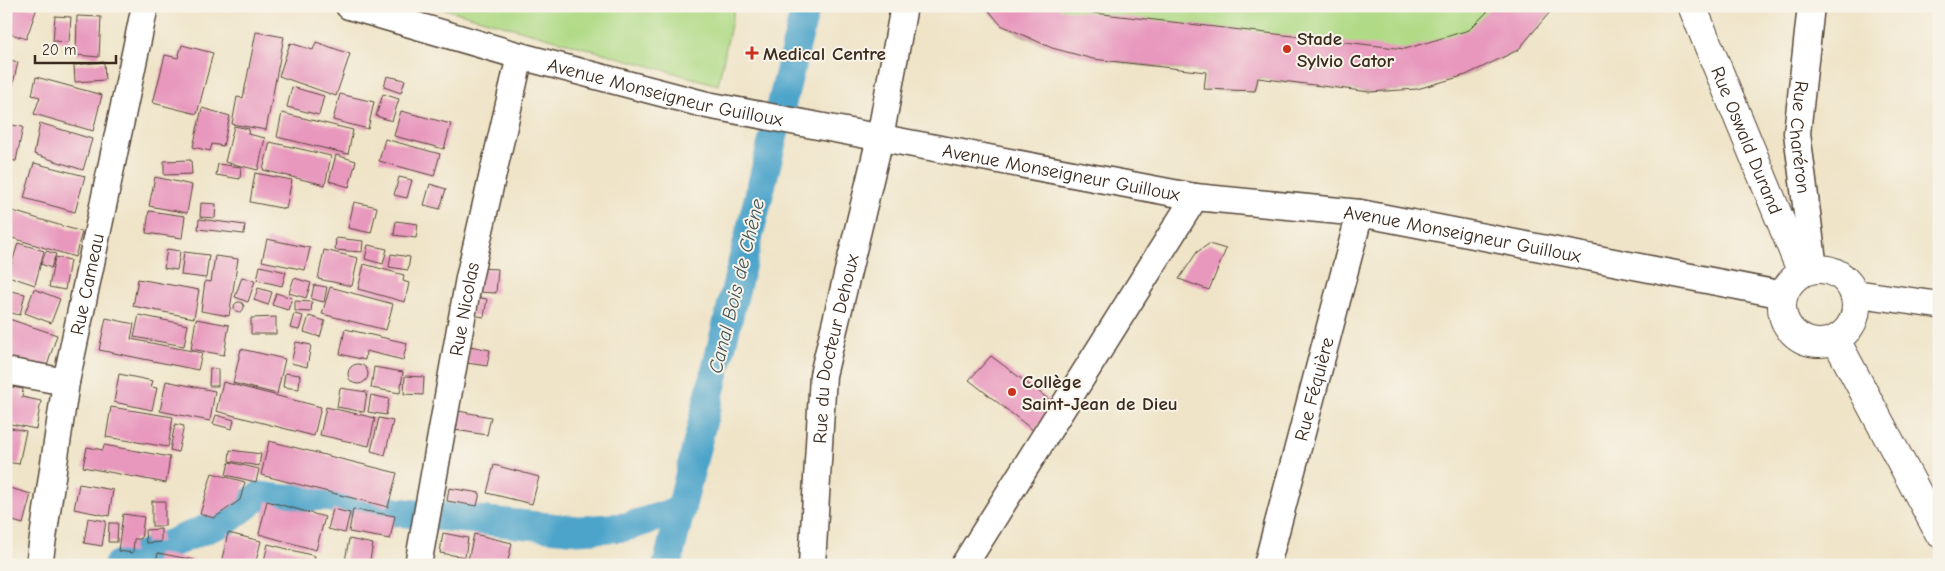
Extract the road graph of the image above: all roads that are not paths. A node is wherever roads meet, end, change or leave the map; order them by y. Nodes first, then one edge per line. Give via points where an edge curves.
1 (145, 6) edge
2 (350, 6) edge
3 (904, 6) edge
4 (1692, 6) edge
5 (1810, 6) edge
6 (520, 56) junction
7 (880, 138) junction
8 (1195, 197) junction
9 (1360, 213) junction
10 (1808, 271) junction
11 (1853, 293) junction
12 (1784, 295) junction
13 (1939, 305) edge
14 (1836, 340) junction
15 (6, 372) edge
16 (66, 382) junction
17 (1939, 533) edge
18 (40, 560) edge
19 (418, 565) edge
20 (812, 565) edge
21 (964, 565) edge
22 (1266, 565) edge

1 - 16 street, Rue Cameau
2 - 6 street, Avenue Monseigneur Guilloux
3 - 7 street, Rue du Docteur Dehoux
4 - 10 main road, Rue Oswald Durand
5 - 10 street, Rue Charéron via 1797,133
6 - 7 street, Avenue Monseigneur Guilloux via 707,105
6 - 19 street, Rue Nicolas via 469,278
7 - 8 street, Avenue Monseigneur Guilloux
7 - 20 street, Rue du Docteur Dehoux via 823,375
8 - 9 street, Avenue Monseigneur Guilloux
8 - 21 street
9 - 12 street, Avenue Monseigneur Guilloux
9 - 22 street, Rue Féquière
10 - 11 main road via 1826,270 1838,274
10 - 12 main road via 1788,286
11 - 13 street
11 - 14 main road via 1856,304 1851,325
12 - 14 main road via 1784,320 1800,339 1818,343
14 - 17 main road
15 - 16 street
16 - 18 street, Rue Cameau

